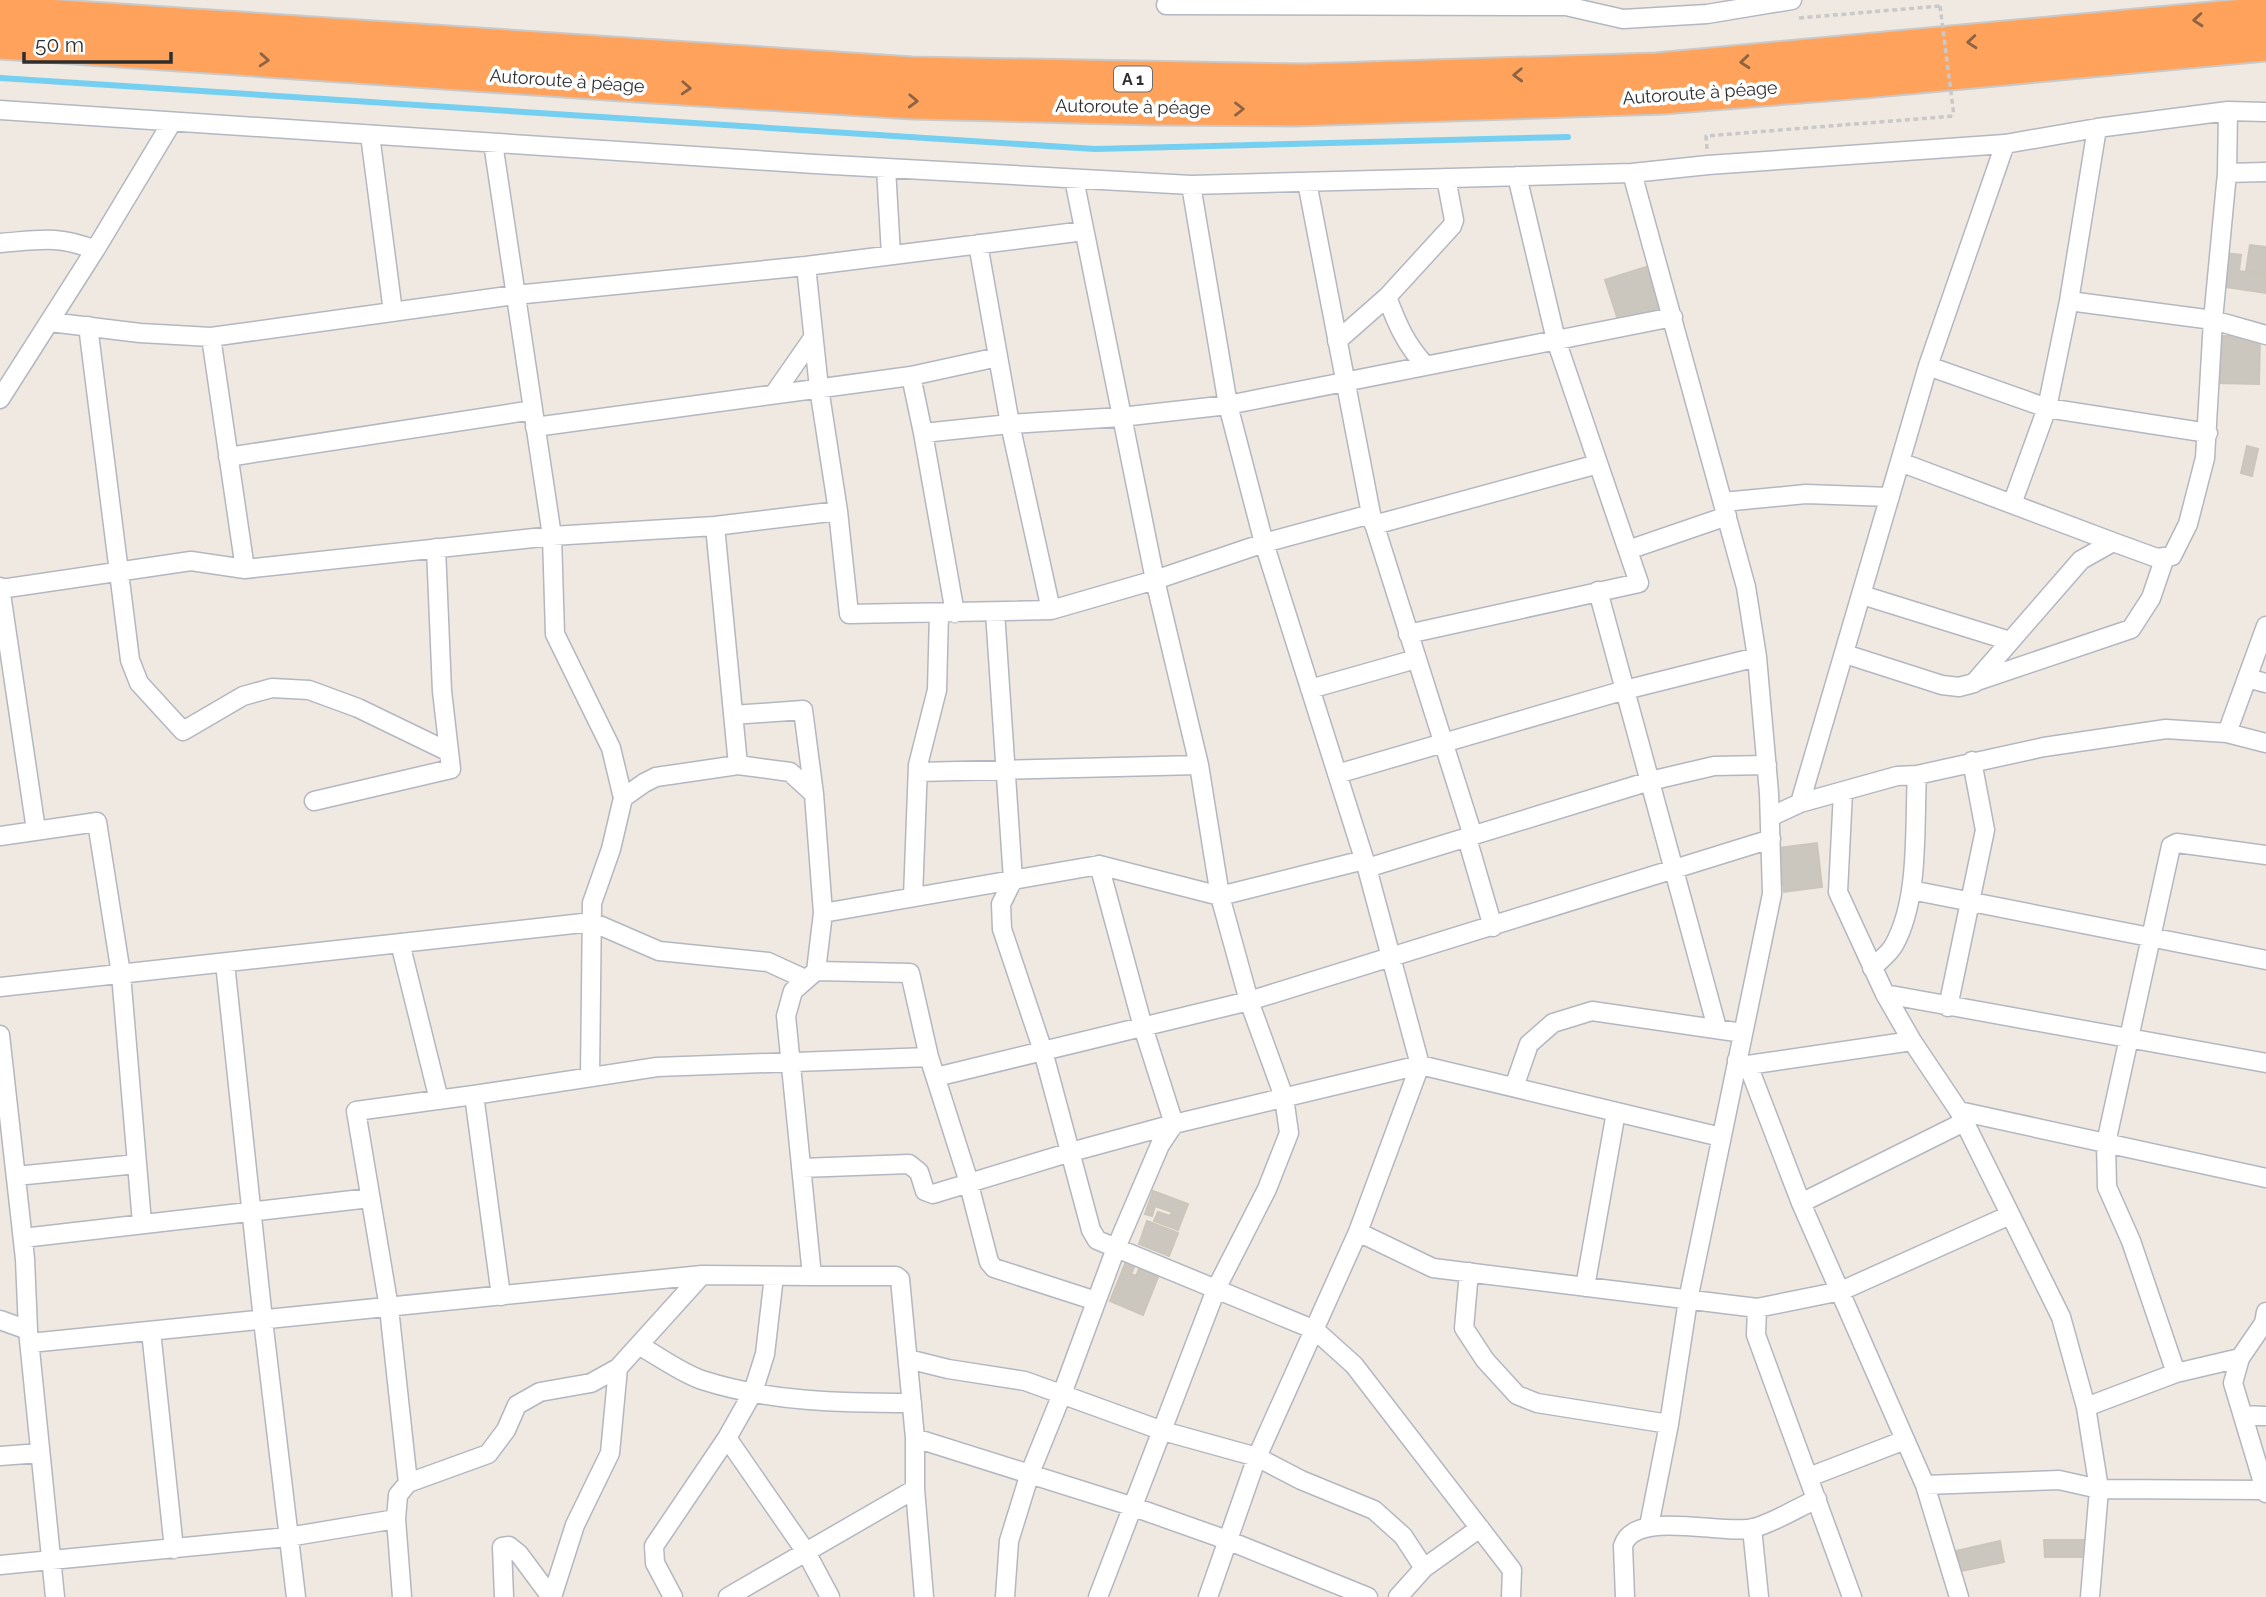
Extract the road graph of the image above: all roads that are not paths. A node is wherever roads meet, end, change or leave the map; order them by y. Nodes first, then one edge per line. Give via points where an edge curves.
1 (1792, 0) edge
2 (1243, 2) edge
3 (1742, 4) edge
4 (1166, 5) dead end
5 (0, 13) edge
6 (2266, 14) edge
7 (0, 41) edge
8 (2266, 44) edge
9 (0, 110) edge
10 (2228, 111) junction
11 (2266, 112) edge
12 (172, 122) junction
13 (2097, 128) junction
14 (370, 135) junction
15 (493, 143) junction
16 (2005, 144) junction
17 (886, 168) junction
18 (2266, 172) edge
19 (1632, 173) junction
20 (2227, 173) junction
21 (1517, 176) junction
22 (1446, 178) junction
23 (1074, 179) junction
24 (1307, 182) junction
25 (1191, 185) junction
26 (1084, 231) junction
27 (0, 243) edge
28 (978, 244) junction
29 (95, 250) junction
30 (891, 255) junction
31 (806, 266) junction
32 (515, 295) junction
33 (1387, 296) junction
34 (2069, 301) junction
35 (393, 312) junction
36 (1673, 317) junction
37 (2213, 320) junction
38 (51, 322) junction
39 (88, 326) junction
40 (2266, 335) edge
41 (211, 337) junction
42 (814, 338) junction
43 (1556, 340) junction
44 (1337, 341) junction
45 (998, 358) junction
46 (1426, 366) junction
47 (1928, 366) junction
48 (911, 376) junction
49 (1345, 382) junction
50 (819, 388) junction
51 (774, 394) junction
52 (1, 395) edge
53 (1228, 405) junction
54 (2047, 408) junction
55 (1121, 417) junction
56 (534, 419) junction
57 (1010, 424) junction
58 (923, 433) junction
59 (2208, 433) junction
60 (228, 457) junction
61 (1900, 462) junction
62 (1598, 464) junction
63 (1890, 497) junction
64 (2012, 504) junction
65 (1725, 509) junction
66 (838, 511) junction
67 (1373, 520) junction
68 (715, 526) junction
69 (552, 536) junction
70 (2113, 542) junction
71 (1264, 543) junction
72 (436, 548) junction
73 (1628, 550) junction
74 (2165, 557) junction
75 (245, 569) junction
76 (119, 572) junction
77 (1154, 580) junction
78 (0, 588) edge
79 (1598, 591) junction
80 (1862, 595) junction
81 (1051, 610) junction
82 (995, 612) junction
83 (947, 613) junction
84 (2266, 626) edge
85 (1408, 634) junction
86 (2010, 641) junction
87 (1845, 654) junction
88 (1757, 657) junction
89 (1416, 659) junction
90 (2247, 678) junction
91 (1974, 682) junction
92 (2266, 683) edge
93 (1310, 689) junction
94 (1625, 690) junction
95 (733, 715) junction
96 (2228, 733) junction
97 (1443, 743) junction
98 (2266, 743) edge
99 (449, 752) junction
100 (1972, 761) junction
101 (738, 765) junction
102 (1199, 765) junction
103 (1767, 765) junction
104 (1006, 769) junction
105 (918, 772) junction
106 (1337, 775) junction
107 (1917, 775) junction
108 (1650, 780) junction
109 (1843, 792) junction
110 (814, 794) junction
111 (623, 798) junction
112 (314, 801) dead end
113 (1800, 803) junction
114 (1770, 817) junction
115 (36, 830) junction
116 (0, 836) edge
117 (1470, 837) junction
118 (1771, 839) junction
119 (2266, 855) edge
120 (1365, 864) junction
121 (1099, 865) junction
122 (1674, 870) junction
123 (1013, 880) junction
124 (1911, 890) junction
125 (1220, 896) junction
126 (913, 897) junction
127 (1970, 902) junction
128 (823, 913) junction
129 (592, 922) junction
130 (1493, 927) junction
131 (2151, 939) junction
132 (400, 943) junction
133 (1391, 958) junction
134 (2266, 960) edge
135 (225, 963) junction
136 (1872, 968) junction
137 (121, 974) junction
138 (810, 975) junction
139 (0, 988) edge
140 (1885, 994) junction
141 (1249, 1001) junction
142 (1948, 1007) junction
143 (1143, 1027) junction
144 (1717, 1028) junction
145 (1743, 1033) junction
146 (0, 1035) edge
147 (2130, 1038) junction
148 (1912, 1041) junction
149 (1043, 1051) junction
150 (929, 1058) junction
151 (790, 1062) junction
152 (1743, 1063) junction
153 (2266, 1063) edge
154 (1420, 1065) junction
155 (590, 1077) junction
156 (936, 1077) junction
157 (1514, 1087) junction
158 (474, 1096) junction
159 (1284, 1097) junction
160 (439, 1100) junction
161 (1616, 1112) junction
162 (1962, 1116) junction
163 (1174, 1124) junction
164 (1721, 1137) junction
165 (2106, 1143) junction
166 (1071, 1152) junction
167 (138, 1164) junction
168 (801, 1168) junction
169 (16, 1176) junction
170 (2266, 1178) edge
171 (968, 1183) junction
172 (370, 1198) junction
173 (1801, 1203) junction
174 (252, 1211) junction
175 (2010, 1215) junction
176 (142, 1223) junction
177 (1358, 1232) junction
178 (23, 1238) junction
179 (1115, 1248) junction
180 (1469, 1272) junction
181 (702, 1275) junction
182 (774, 1276) junction
183 (812, 1276) junction
184 (1217, 1287) junction
185 (1585, 1287) junction
186 (1841, 1292) junction
187 (501, 1296) junction
188 (1688, 1300) junction
189 (1096, 1301) junction
190 (388, 1308) junction
191 (1757, 1308) junction
192 (2265, 1319) edge
193 (0, 1320) edge
194 (263, 1320) junction
195 (1315, 1329) junction
196 (151, 1331) junction
197 (29, 1336) junction
198 (640, 1346) junction
199 (2240, 1357) junction
200 (908, 1359) junction
201 (618, 1368) junction
202 (2176, 1373) junction
203 (753, 1392) junction
204 (1062, 1394) junction
205 (912, 1403) junction
206 (2086, 1407) junction
207 (2243, 1415) junction
208 (2266, 1416) edge
209 (1669, 1424) junction
210 (1163, 1431) junction
211 (727, 1438) junction
212 (915, 1438) junction
213 (1905, 1440) junction
214 (40, 1453) junction
215 (0, 1456) edge
216 (1257, 1457) junction
217 (1030, 1474) junction
218 (1809, 1477) junction
219 (408, 1483) junction
220 (1925, 1485) junction
221 (915, 1489) junction
222 (2099, 1489) junction
223 (2266, 1491) edge
224 (1817, 1499) junction
225 (1131, 1506) junction
226 (396, 1520) junction
227 (1649, 1526) junction
228 (1480, 1528) junction
229 (1752, 1528) junction
230 (288, 1537) junction
231 (1227, 1540) junction
232 (174, 1549) junction
233 (806, 1552) junction
234 (51, 1561) junction
235 (0, 1565) edge
236 (1424, 1568) junction
237 (55, 1597) edge
238 (296, 1597) edge
239 (402, 1597) edge
240 (504, 1597) edge
241 (551, 1597) edge
242 (673, 1597) edge
243 (728, 1597) edge
244 (830, 1597) edge
245 (924, 1597) edge
246 (1005, 1597) edge
247 (1098, 1597) edge
248 (1208, 1597) edge
249 (1368, 1597) edge
250 (1398, 1597) edge
251 (1511, 1597) edge
252 (1625, 1597) edge
253 (1759, 1597) edge
254 (1852, 1597) edge
255 (1959, 1597) edge
256 (2090, 1597) edge

1 - 3 street
2 - 3 street via 1566,6 1623,19 1707,14
2 - 4 street
6 -> 5 highway, A 1 via 1657,70 1304,81 911,74
7 -> 8 highway, Autoroute à péage / A 1 via 913,102 1295,109 1662,97
9 - 12 street
10 - 11 street
10 - 13 street
10 - 20 street
12 - 14 street
12 - 29 street
13 - 16 street
13 - 34 street
14 - 15 street
14 - 35 street
15 - 17 street
15 - 32 street
16 - 19 street
16 - 47 street
17 - 23 street
17 - 30 street
18 - 20 street
19 - 21 street
19 - 36 street
20 - 37 street
21 - 22 street
21 - 43 street
22 - 24 street
22 - 33 street via 1452,226
23 - 25 street
23 - 26 street
24 - 25 street
24 - 44 street
25 - 53 street
26 - 28 street
26 - 55 street
27 - 29 street via 71,240
28 - 30 street
28 - 45 street
29 - 38 street
30 - 31 street
31 - 32 street
31 - 42 street
32 - 35 street
32 - 56 street
33 - 44 street
33 - 46 street via 1400,332
34 - 37 street
34 - 54 street
35 - 41 street
36 - 43 street
36 - 65 street
37 - 40 street
37 - 59 street
38 - 39 street
38 - 52 street
39 - 41 street
39 - 76 street
41 - 60 street
42 - 50 street
42 - 51 street
43 - 46 street
43 - 62 street
44 - 49 street
45 - 48 street
45 - 57 street
46 - 49 street
47 - 54 street
47 - 61 street
48 - 50 street
48 - 58 street
49 - 53 street
49 - 67 street
50 - 51 street
50 - 66 street
51 - 56 street
53 - 55 street
53 - 71 street
54 - 59 street
54 - 64 street
55 - 57 street
55 - 77 street
56 - 60 street
56 - 69 street
57 - 58 street
57 - 81 street
58 - 83 street
59 - 74 street via 2188,524 2172,555
60 - 75 street
61 - 63 street
61 - 64 street
62 - 67 street
62 - 73 street
63 - 65 street via 1806,494
63 - 80 street
64 - 70 street
65 - 73 street
65 - 88 street via 1746,587
66 - 68 street
66 - 83 street via 849,614
67 - 71 street
67 - 85 street
68 - 69 street
68 - 95 street
69 - 72 street
69 - 111 street via 555,634 611,748
70 - 74 street
70 - 86 street via 2081,560
71 - 77 street
71 - 93 street
72 - 75 street
72 - 99 street
73 - 79 street via 1639,583
74 - 91 street via 2151,598 2131,629
75 - 76 street via 191,561
76 - 78 street
76 - 99 street via 130,660 139,682 183,732 243,696 272,688 309,690
77 - 81 street
77 - 102 street
78 - 115 street
79 - 85 street
79 - 94 street
80 - 86 street
80 - 87 street
81 - 82 street
82 - 83 street
82 - 104 street
83 - 105 street via 937,690
84 - 90 street
85 - 89 street
86 - 91 street
87 - 91 street via 1942,685 1959,687
87 - 113 street
88 - 94 street
88 - 103 street
89 - 93 street
89 - 97 street
90 - 92 street
90 - 96 street
93 - 106 street
94 - 97 street
94 - 108 street
95 - 101 street
95 - 110 street via 803,710
96 - 98 street
96 - 100 street via 2166,729
97 - 106 street
97 - 117 street
99 - 112 street via 451,769
100 - 107 street
100 - 127 street via 1985,830
101 - 110 street via 790,772
101 - 111 street via 656,777
102 - 104 street
102 - 125 street
103 - 108 street via 1714,765
103 - 114 street
104 - 105 street
104 - 123 street
105 - 126 street
106 - 120 street
107 - 109 street via 1897,776
107 - 124 street
108 - 117 street
108 - 122 street
109 - 113 street
109 - 136 street via 1838,892
110 - 128 street
111 - 129 street via 592,903
113 - 114 street
114 - 118 street
115 - 116 street
115 - 137 street via 97,822
117 - 120 street
117 - 130 street
118 - 122 street
118 - 145 street via 1772,894
119 - 131 street via 2173,844
120 - 125 street
120 - 133 street
121 - 123 street
121 - 125 street
121 - 143 street
122 - 130 street
122 - 144 street
123 - 126 street
123 - 149 street via 1001,904 1002,929
124 - 127 street
124 - 136 street via 1893,948
125 - 141 street
126 - 128 street
127 - 131 street
127 - 142 street
128 - 138 street
129 - 132 street
129 - 138 street via 659,951 768,962
129 - 155 street
130 - 133 street
131 - 134 street
131 - 147 street
132 - 135 street
132 - 160 street
133 - 141 street
133 - 154 street
135 - 137 street
135 - 174 street
136 - 140 street
137 - 139 street
137 - 167 street
138 - 150 street via 911,973
138 - 151 street via 793,991 786,1016
140 - 142 street
140 - 148 street
141 - 143 street
141 - 159 street
142 - 147 street
143 - 149 street
143 - 163 street
144 - 145 street
144 - 157 street via 1592,1012 1552,1023 1529,1044
145 - 152 street
146 - 169 street
147 - 153 street
147 - 165 street
148 - 152 street
148 - 162 street
149 - 156 street
149 - 166 street
150 - 151 street
150 - 156 street
151 - 155 street via 657,1066
151 - 168 street
152 - 164 street
152 - 173 street
154 - 157 street
154 - 159 street
154 - 177 street
155 - 158 street
156 - 171 street
157 - 161 street
158 - 160 street
158 - 187 street
159 - 163 street
159 - 184 street via 1289,1133 1267,1189
160 - 172 street via 356,1111
161 - 164 street
161 - 185 street
162 - 165 street
162 - 173 street
162 - 175 street
163 - 166 street
163 - 179 street
164 - 188 street
165 - 170 street
165 - 202 street via 2107,1187 2131,1241
166 - 171 street
166 - 179 street via 1091,1230 1097,1240
167 - 169 street
167 - 176 street
168 - 171 street via 909,1164 919,1172 925,1191 933,1194
168 - 183 street
169 - 178 street
171 - 189 street via 994,1268
172 - 174 street
172 - 190 street
173 - 186 street
174 - 176 street
174 - 194 street
175 - 186 street
175 - 206 street via 2061,1317
176 - 178 street
177 - 180 street via 1433,1268
177 - 195 street
178 - 197 street
179 - 184 street
179 - 189 street
180 - 185 street
180 - 209 street via 1465,1328 1485,1360 1517,1395 1537,1403
181 - 182 street
181 - 187 street
181 - 198 street
182 - 183 street
182 - 203 street via 765,1354
183 - 200 street via 900,1279
184 - 195 street
184 - 210 street
185 - 188 street
186 - 191 street
186 - 213 street
187 - 190 street
188 - 191 street
188 - 209 street
189 - 204 street
190 - 194 street
190 - 219 street
191 - 218 street via 1756,1335
192 - 199 street
193 - 197 street
194 - 196 street
194 - 230 street
195 - 216 street
195 - 228 street via 1354,1365
196 - 197 street
196 - 232 street
197 - 214 street
198 - 201 street
198 - 203 street via 701,1379
199 - 202 street
199 - 207 street via 2233,1383
200 - 204 street via 1025,1381
200 - 205 street
201 - 219 street via 591,1383 540,1392 517,1405 488,1454
201 - 241 street via 610,1453 575,1525
202 - 206 street
203 - 205 street via 825,1403
203 - 211 street
204 - 210 street
204 - 217 street
205 - 212 street
206 - 222 street
207 - 208 street
207 - 223 street
209 - 227 street
210 - 216 street
210 - 225 street
211 - 233 street
211 - 242 street via 654,1546 655,1563
212 - 217 street
212 - 221 street
213 - 218 street
213 - 220 street
214 - 215 street
214 - 234 street
216 - 231 street
216 - 236 street via 1374,1510 1403,1536
217 - 225 street
217 - 246 street via 1009,1541
218 - 224 street
219 - 226 street via 398,1495
220 - 222 street via 2059,1480
220 - 255 street
221 - 233 street
221 - 245 street
222 - 223 street
222 - 256 street
224 - 229 street
224 - 254 street
225 - 231 street
225 - 247 street
226 - 230 street
226 - 239 street
227 - 229 street
227 - 252 street via 1625,1539
228 - 236 street
228 - 251 street via 1512,1570
229 - 253 street
230 - 232 street
230 - 238 street
231 - 248 street
231 - 249 street
232 - 234 street
233 - 243 street
233 - 244 street
234 - 235 street
234 - 237 street
236 - 250 street
240 - 241 street via 502,1547 509,1546

